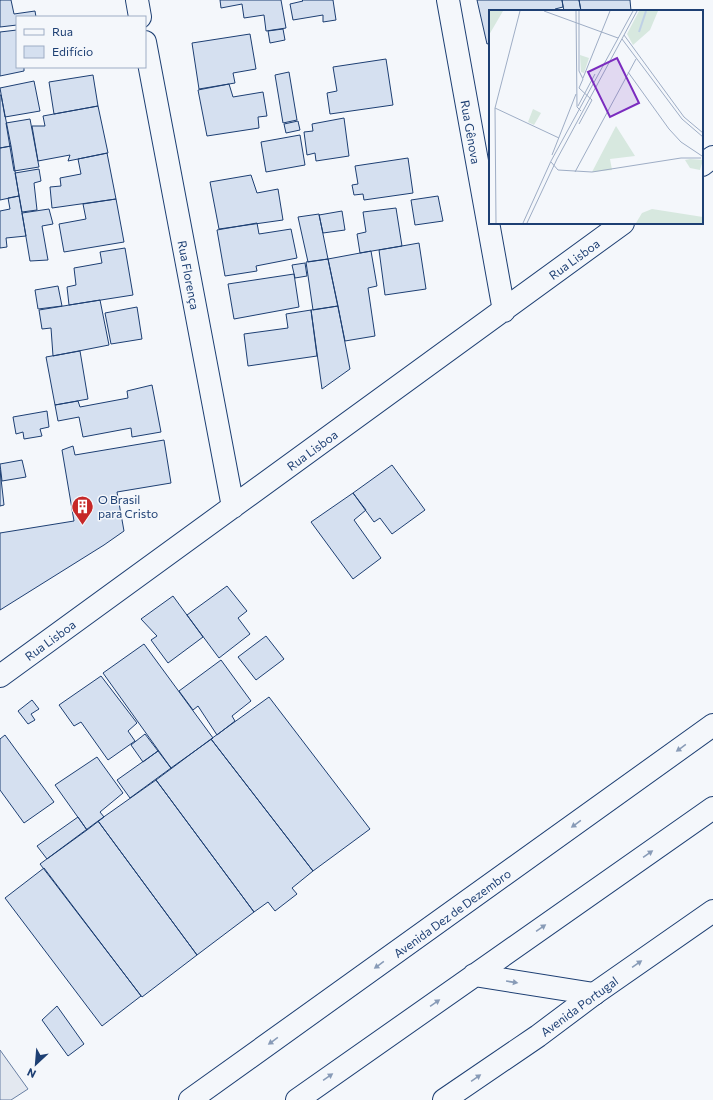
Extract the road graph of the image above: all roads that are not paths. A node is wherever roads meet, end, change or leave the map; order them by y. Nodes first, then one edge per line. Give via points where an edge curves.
1 (137, 0) edge
2 (448, 0) edge
3 (140, 16) edge
4 (146, 47) edge
5 (713, 157) edge
6 (703, 164) edge
7 (623, 224) edge
8 (504, 311) junction
9 (234, 507) junction
10 (0, 676) edge
11 (713, 725) edge
12 (713, 808) edge
13 (713, 911) edge
14 (474, 976) junction
15 (594, 994) junction
16 (190, 1100) edge
17 (297, 1100) edge
18 (444, 1100) edge

1 - 3 main road
2 - 8 main road, Rua Gênova
4 - 9 main road, Rua Florença
5 - 6 main road
7 - 8 main road, Rua Lisboa
8 - 9 main road, Rua Lisboa
9 - 10 main road, Rua Lisboa
11 -> 16 main road, Avenida Dez de Dezembro
14 -> 12 main road
15 -> 13 main road, Avenida Portugal
14 -> 15 main road
17 -> 14 main road
18 -> 15 main road, Avenida Portugal

